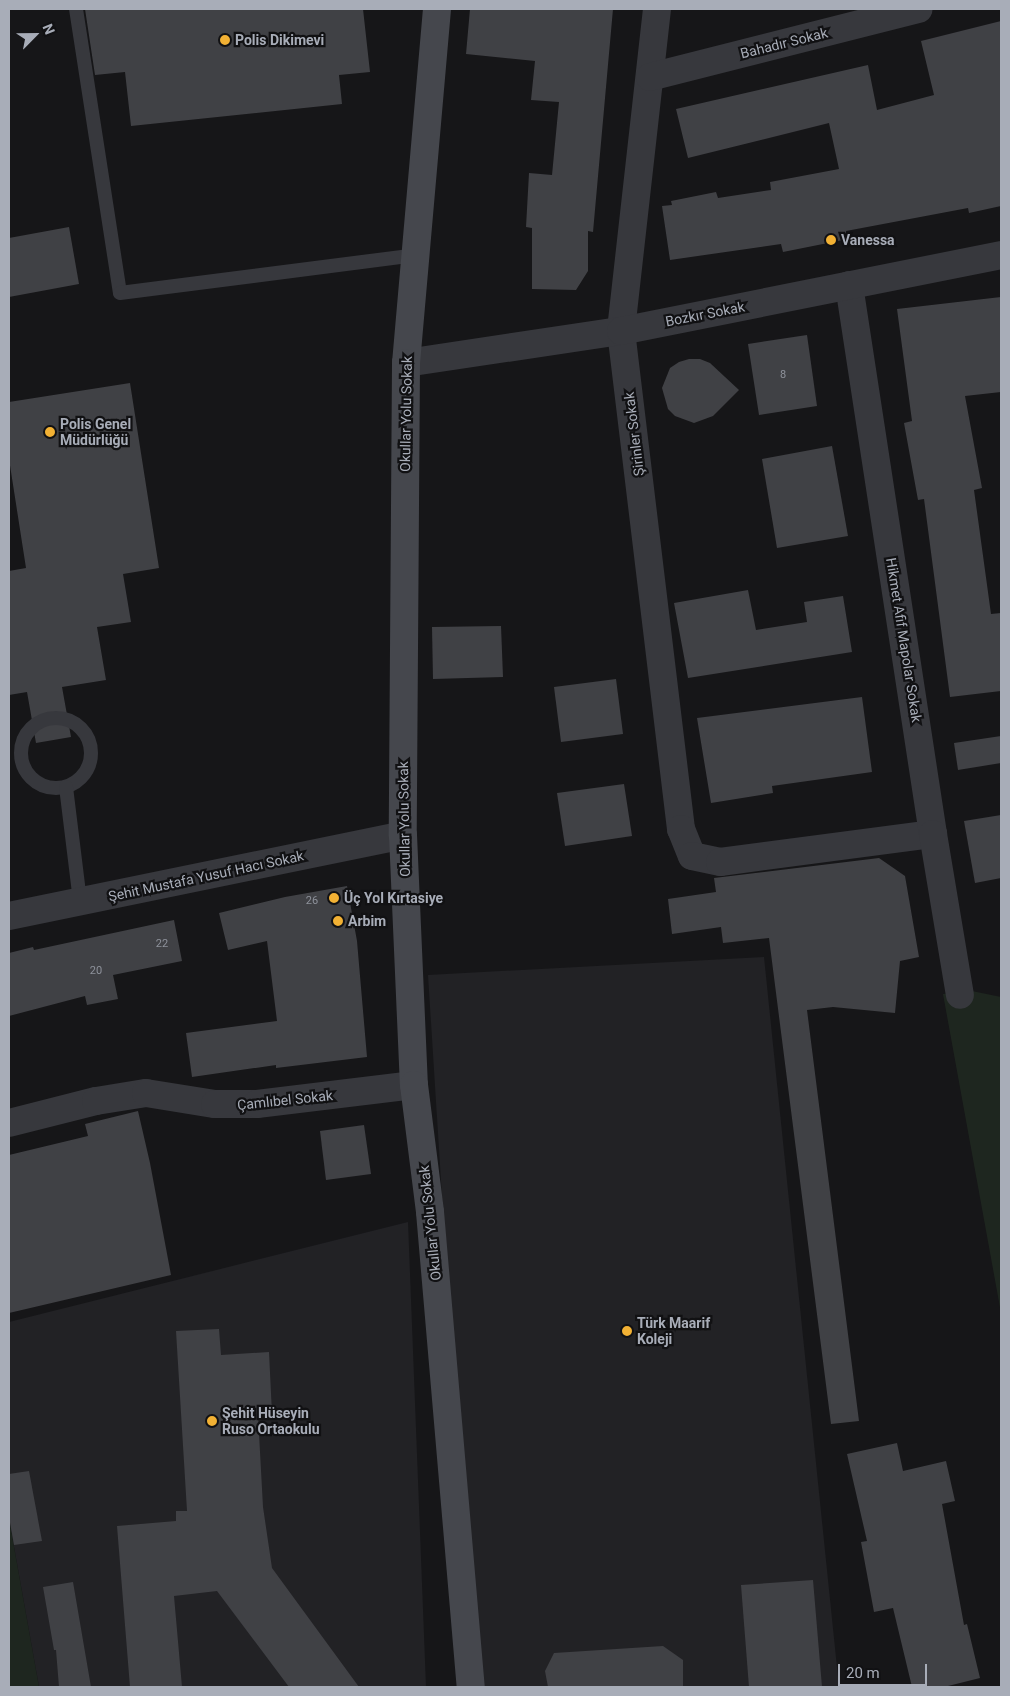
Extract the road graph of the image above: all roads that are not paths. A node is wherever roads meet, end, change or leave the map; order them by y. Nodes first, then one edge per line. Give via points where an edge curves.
1 (76, 9) edge
2 (437, 9) edge
3 (657, 9) edge
4 (919, 9) edge
5 (650, 77) junction
6 (416, 255) junction
7 (1001, 256) edge
8 (849, 285) junction
9 (622, 331) junction
10 (406, 364) junction
11 (66, 787) junction
12 (933, 834) junction
13 (403, 835) junction
14 (80, 901) junction
15 (9, 916) edge
16 (960, 995) dead end
17 (414, 1085) junction
18 (9, 1123) edge
19 (472, 1687) edge

1 - 6 lane via 120,292
2 - 6 street, Okullar Yolu Sokak
3 - 5 street, Şirinler Sokak
4 - 5 street, Bahadır Sokak
5 - 9 street, Şirinler Sokak
6 - 10 street, Okullar Yolu Sokak
7 - 8 street, Bozkır Sokak
8 - 9 street, Bozkır Sokak
8 - 12 street, Hikmet Afif Mapolar Sokak
9 - 10 street, Bozkır Sokak
9 - 12 street, Şirinler Sokak via 681,829 692,856 720,862
10 - 13 street, Okullar Yolu Sokak
11 - 11 lane via 44,786 27,773 22,762 21,751 28,731 37,722 48,718 72,721 88,738 90,762 77,782
11 - 14 lane
12 - 16 street, Hikmet Afif Mapolar Sokak
13 - 14 street, Şehit Mustafa Yusuf Hacı Sokak
13 - 17 street, Okullar Yolu Sokak
14 - 15 street, Şehit Mustafa Yusuf Hacı Sokak
17 - 18 street, Çamlıbel Sokak via 256,1104 215,1104 146,1093 96,1101
17 - 19 street, Okullar Yolu Sokak via 430,1212

